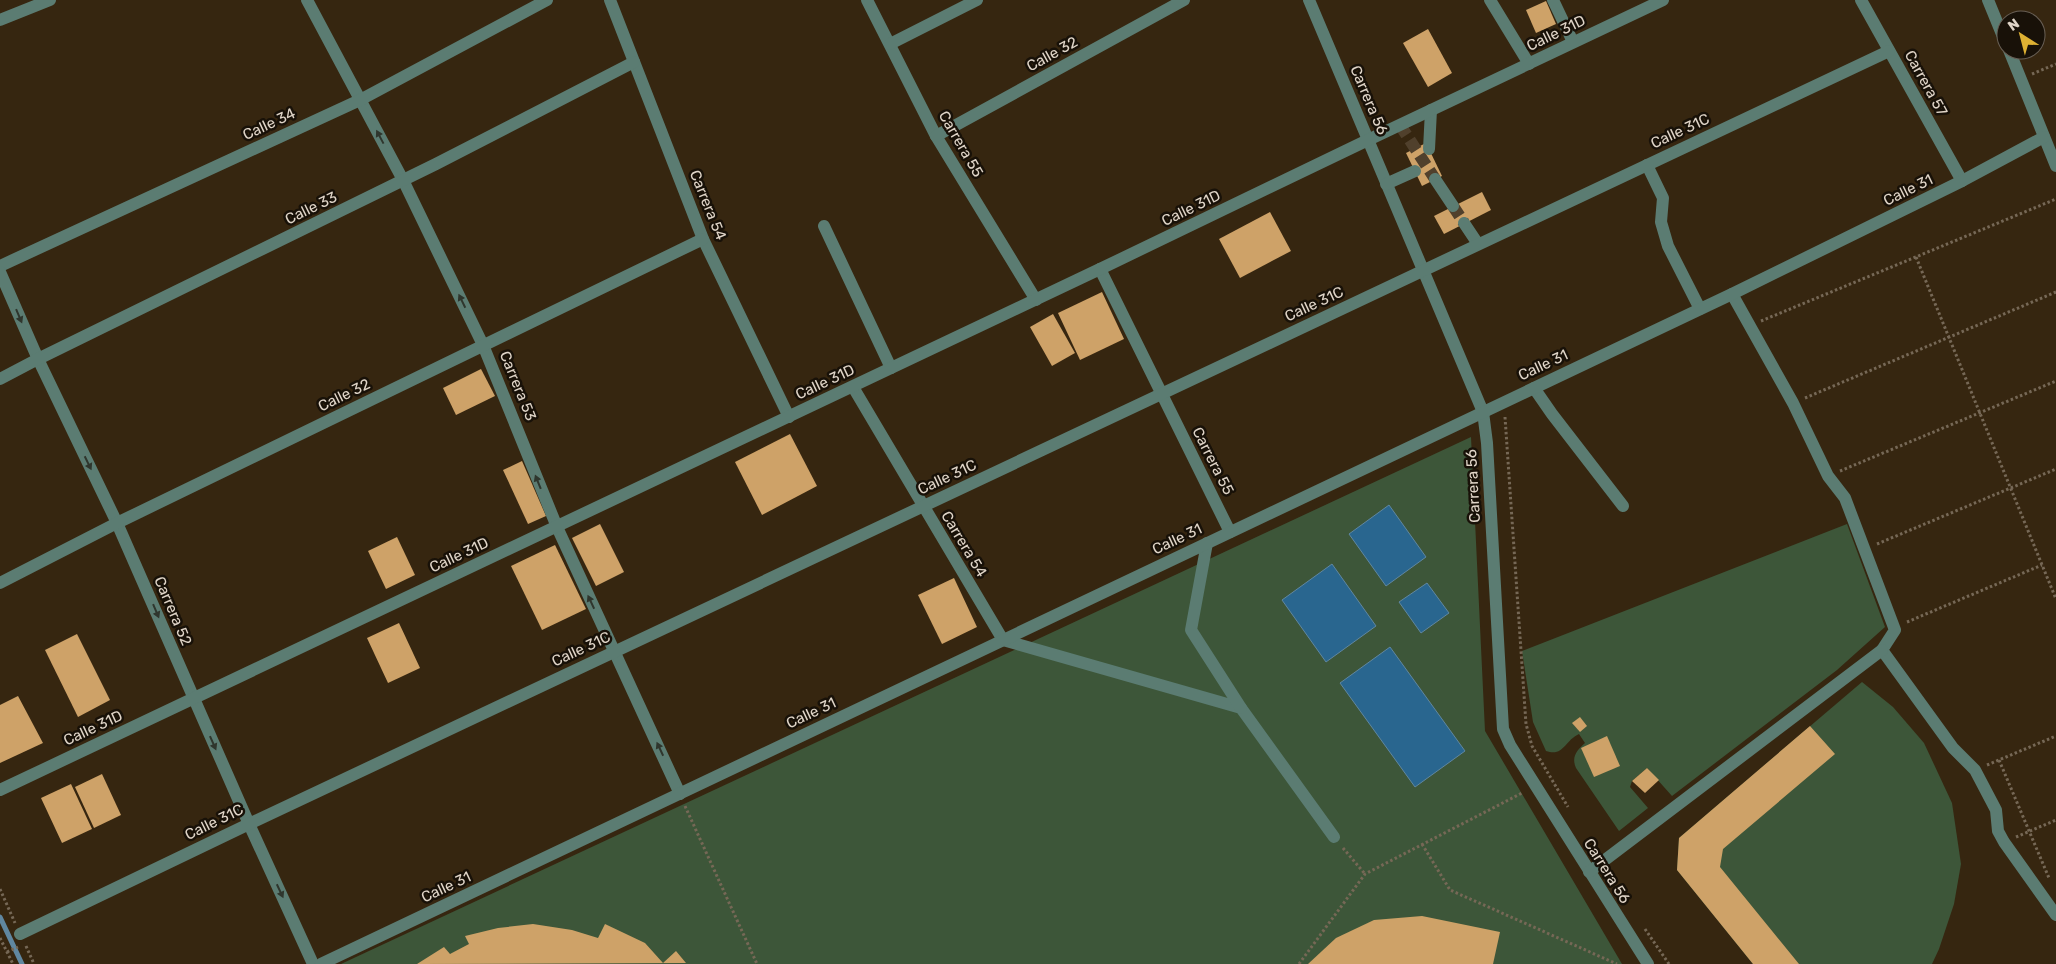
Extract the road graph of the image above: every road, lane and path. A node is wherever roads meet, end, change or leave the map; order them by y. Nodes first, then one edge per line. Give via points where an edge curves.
1 (50, 0) edge
2 (307, 0) edge
3 (546, 0) edge
4 (610, 0) edge
5 (867, 0) edge
6 (977, 0) edge
7 (1184, 0) edge
8 (1309, 0) edge
9 (1490, 0) edge
10 (1553, 0) edge
11 (1663, 0) edge
12 (1861, 0) edge
13 (1988, 0) edge
14 (0, 20) edge
15 (1996, 20) edge
16 (1573, 42) junction
17 (890, 44) junction
18 (1889, 51) junction
19 (2012, 60) edge
20 (634, 62) junction
21 (1529, 64) junction
22 (2056, 64) edge
23 (2020, 79) junction
24 (360, 100) junction
25 (1431, 110) junction
26 (936, 136) junction
27 (2044, 137) junction
28 (1368, 140) junction
29 (1429, 149) dead end
30 (1647, 165) junction
31 (2056, 166) edge
32 (1415, 172) dead end
33 (403, 180) junction
34 (1436, 180) tunnel mouth
35 (1962, 181) junction
36 (1386, 184) junction
37 (2056, 199) edge
38 (1453, 206) tunnel mouth
39 (1464, 223) tunnel mouth
40 (824, 226) dead end
41 (703, 239) junction
42 (1478, 244) junction
43 (1916, 257) junction
44 (0, 266) edge
45 (1100, 270) junction
46 (1423, 270) junction
47 (0, 272) edge
48 (2056, 292) edge
49 (1732, 294) junction
50 (1036, 300) junction
51 (1700, 309) junction
52 (1749, 326) junction
53 (1949, 338) junction
54 (484, 345) junction
55 (38, 359) junction
56 (891, 368) junction
57 (0, 379) edge
58 (2056, 381) edge
59 (853, 387) junction
60 (1534, 388) junction
61 (1161, 394) junction
62 (1504, 402) junction
63 (1793, 403) junction
64 (1483, 412) junction
65 (1980, 413) junction
66 (789, 417) junction
67 (2056, 469) edge
68 (1828, 476) junction
69 (2011, 488) junction
70 (923, 506) junction
71 (1623, 506) dead end
72 (117, 523) junction
73 (557, 527) junction
74 (1230, 532) junction
75 (1207, 543) junction
76 (1865, 549) junction
77 (2042, 565) junction
78 (0, 583) edge
79 (2056, 600) edge
80 (1894, 627) junction
81 (1002, 640) junction
82 (1882, 650) junction
83 (614, 652) junction
84 (194, 698) junction
85 (1241, 708) junction
86 (2056, 736) edge
87 (1999, 760) junction
88 (1975, 770) junction
89 (0, 790) edge
90 (1522, 793) dead end
91 (680, 794) junction
92 (1572, 813) dead end
93 (2056, 820) edge
94 (249, 824) junction
95 (2029, 832) junction
96 (1334, 837) joint
97 (2004, 842) junction
98 (1422, 844) junction
99 (1589, 872) junction
100 (1365, 874) junction
101 (2052, 885) dead end
102 (2056, 915) edge
103 (1643, 925) dead end
104 (20, 934) dead end
105 (0, 938) edge
106 (13, 964) edge
107 (313, 964) edge
108 (321, 964) edge
109 (757, 964) edge
110 (1299, 964) edge
111 (1617, 964) edge
112 (1648, 964) edge
113 (1668, 964) edge

1 - 14 street
2 - 24 street, Carrera 53
3 - 24 street, Calle 34
4 - 20 street, Carrera 54
5 - 17 street, Carrera 55
6 - 17 street
7 - 26 street, Calle 32
8 - 28 street, Carrera 56
9 - 21 street
10 - 16 street
11 - 16 street, Calle 31D
12 - 18 street, Carrera 57
13 - 15 street
16 - 21 street, Calle 31D
17 - 26 street, Carrera 55
18 - 30 street, Calle 31C
18 - 35 street, Carrera 57
19 - 23 street
20 - 33 street, Calle 33
20 - 41 street, Carrera 54
21 - 25 street, Calle 31D
22 - 23 path
23 - 27 street
33 -> 24 street, Carrera 53
24 - 44 street, Calle 34
25 - 28 street, Calle 31D
25 - 29 street
26 - 50 street, Carrera 55
27 - 31 street
27 - 35 street, Calle 31
28 - 36 street, Carrera 56
28 - 45 street, Calle 31D
30 - 42 street, Calle 31C
30 - 51 street via 1663,198 1661,222 1668,246
32 - 36 street
54 -> 33 street, Carrera 53
33 - 55 street, Calle 33
34 - 38 street
35 - 49 street, Calle 31
36 - 46 street, Carrera 56
37 - 43 path
39 - 42 street
40 - 56 street
41 - 54 street, Calle 32
41 - 66 street, Carrera 54
42 - 46 street, Calle 31C
43 - 52 path
43 - 53 path
45 - 50 street, Calle 31D
45 - 61 street, Carrera 55
46 - 61 street, Calle 31C
46 - 64 street, Carrera 56
47 -> 55 street, Carrera 52
48 - 53 path
49 - 51 street, Calle 31
49 - 52 street
50 - 56 street, Calle 31D
51 - 60 street, Calle 31
52 - 63 street
53 - 63 path
53 - 65 path
54 - 72 street, Calle 32
73 -> 54 street, Carrera 53
55 - 57 street, Calle 33
55 -> 72 street, Carrera 52
56 - 59 street, Calle 31D
58 - 65 path
59 - 66 street, Calle 31D
59 - 70 street, Carrera 54
60 - 62 street, Calle 31
60 - 71 street
61 - 70 street, Calle 31C
61 - 74 street, Carrera 55
62 - 64 street, Calle 31
62 - 92 path via 1526,724 1532,746
63 - 68 street
64 - 74 street, Calle 31
64 - 99 street, Carrera 56 via 1504,729 1510,746
65 - 68 path
65 - 69 path
66 - 73 street, Calle 31D
67 - 69 path
68 - 76 street via 1844,498
69 - 76 path
69 - 77 path
70 - 81 street, Carrera 54
70 - 83 street, Calle 31C
72 - 78 street, Calle 32
72 -> 84 street, Carrera 52
83 -> 73 street, Carrera 53
73 - 84 street, Calle 31D
74 - 75 street, Calle 31
75 - 81 street, Calle 31
75 - 85 street via 1191,630
76 - 80 street
77 - 79 path
77 - 80 path
80 - 82 street
81 - 85 street
81 - 91 street, Calle 31
82 - 88 street via 1953,748
82 - 99 street
91 -> 83 street, Carrera 53
83 - 94 street, Calle 31C
84 - 89 street, Calle 31D
84 -> 94 street, Carrera 52
85 - 96 street
86 - 87 path
87 - 88 path
87 - 95 path
88 - 97 street via 1996,810 1998,831
90 - 98 path
91 - 108 street, Calle 31
91 - 109 path
93 - 95 path
94 - 104 street, Calle 31C
94 -> 107 street, Carrera 52
95 - 97 path
95 - 101 path
96 - 100 path
97 - 102 street
98 - 100 path
98 - 111 path via 1450,890
99 - 112 street, Carrera 56
100 - 110 path
103 - 113 path
105 - 106 path

